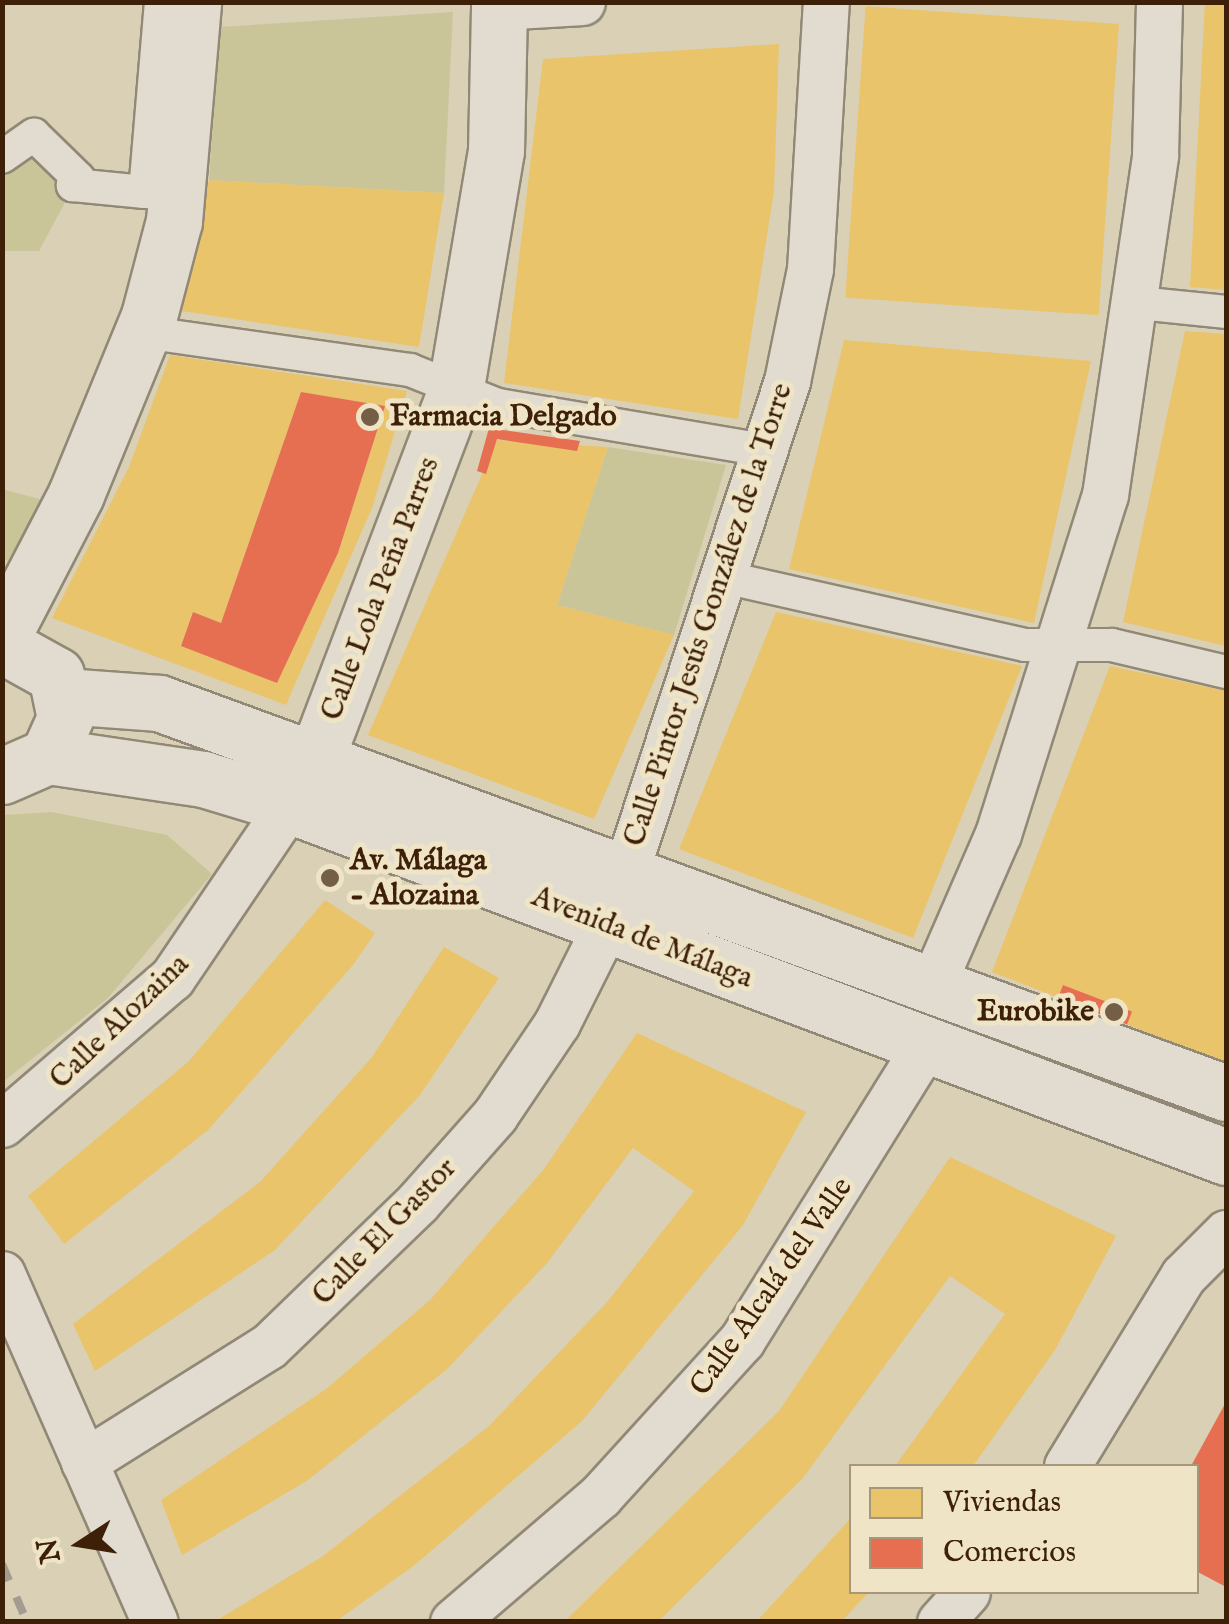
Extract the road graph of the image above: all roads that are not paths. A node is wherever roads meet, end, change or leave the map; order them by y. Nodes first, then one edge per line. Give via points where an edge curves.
1 (161, 2) edge
2 (193, 2) edge
3 (582, 2) edge
4 (826, 2) edge
5 (1159, 2) edge
6 (499, 5) edge
7 (2, 157) edge
8 (1138, 303) junction
9 (1226, 312) edge
10 (143, 332) junction
11 (455, 393) junction
12 (770, 452) junction
13 (728, 578) junction
14 (2, 637) edge
15 (1063, 644) junction
16 (2, 645) edge
17 (1226, 672) edge
18 (64, 696) junction
19 (25, 766) edge
20 (302, 783) junction
21 (626, 871) junction
22 (606, 925) junction
23 (934, 981) junction
24 (926, 1046) junction
25 (1226, 1094) edge
26 (2, 1124) edge
27 (1226, 1157) edge
28 (1226, 1233) edge
29 (2, 1274) edge
30 (84, 1462) junction
31 (1068, 1464) edge
32 (965, 1594) edge
33 (154, 1622) edge
34 (453, 1622) edge
35 (940, 1622) edge

1 - 7 street via 144,192 74,185 78,178 34,135
2 - 10 main road via 174,221
3 - 6 street
4 - 12 street, Calle Pintor Jesús González de la Torre via 810,268
5 - 8 street
6 - 11 main road, Calle Lola Peña Parres via 494,169
8 - 9 street
8 - 15 street via 1104,494
10 - 11 street via 410,370
10 - 14 main road
11 - 12 street
11 - 20 main road, Calle Lola Peña Parres
12 - 13 street, Calle Pintor Jesús González de la Torre
13 - 15 street via 1025,645
13 - 21 street, Calle Pintor Jesús González de la Torre
15 - 17 street
15 - 23 street
16 - 18 main road via 40,658
18 - 19 main road via 65,718
18 - 20 main road, Avenida de Málaga via 159,703
19 - 20 main road, Avenida de Málaga
20 - 21 main road, Avenida de Málaga
20 - 22 main road, Avenida de Málaga
20 - 26 street, Calle Alozaina via 172,978
21 - 23 main road, Avenida de Málaga
22 - 24 main road, Avenida de Málaga
22 - 30 street, Calle El Gastor via 557,1024 495,1115 417,1203 269,1346
23 - 25 main road, Avenida de Málaga
24 - 27 main road, Avenida de Málaga
24 - 34 street, Calle Alcalá del Valle via 800,1258 686,1409 520,1570
28 - 31 street via 1183,1276
29 - 30 street
30 - 33 street
32 - 35 street

